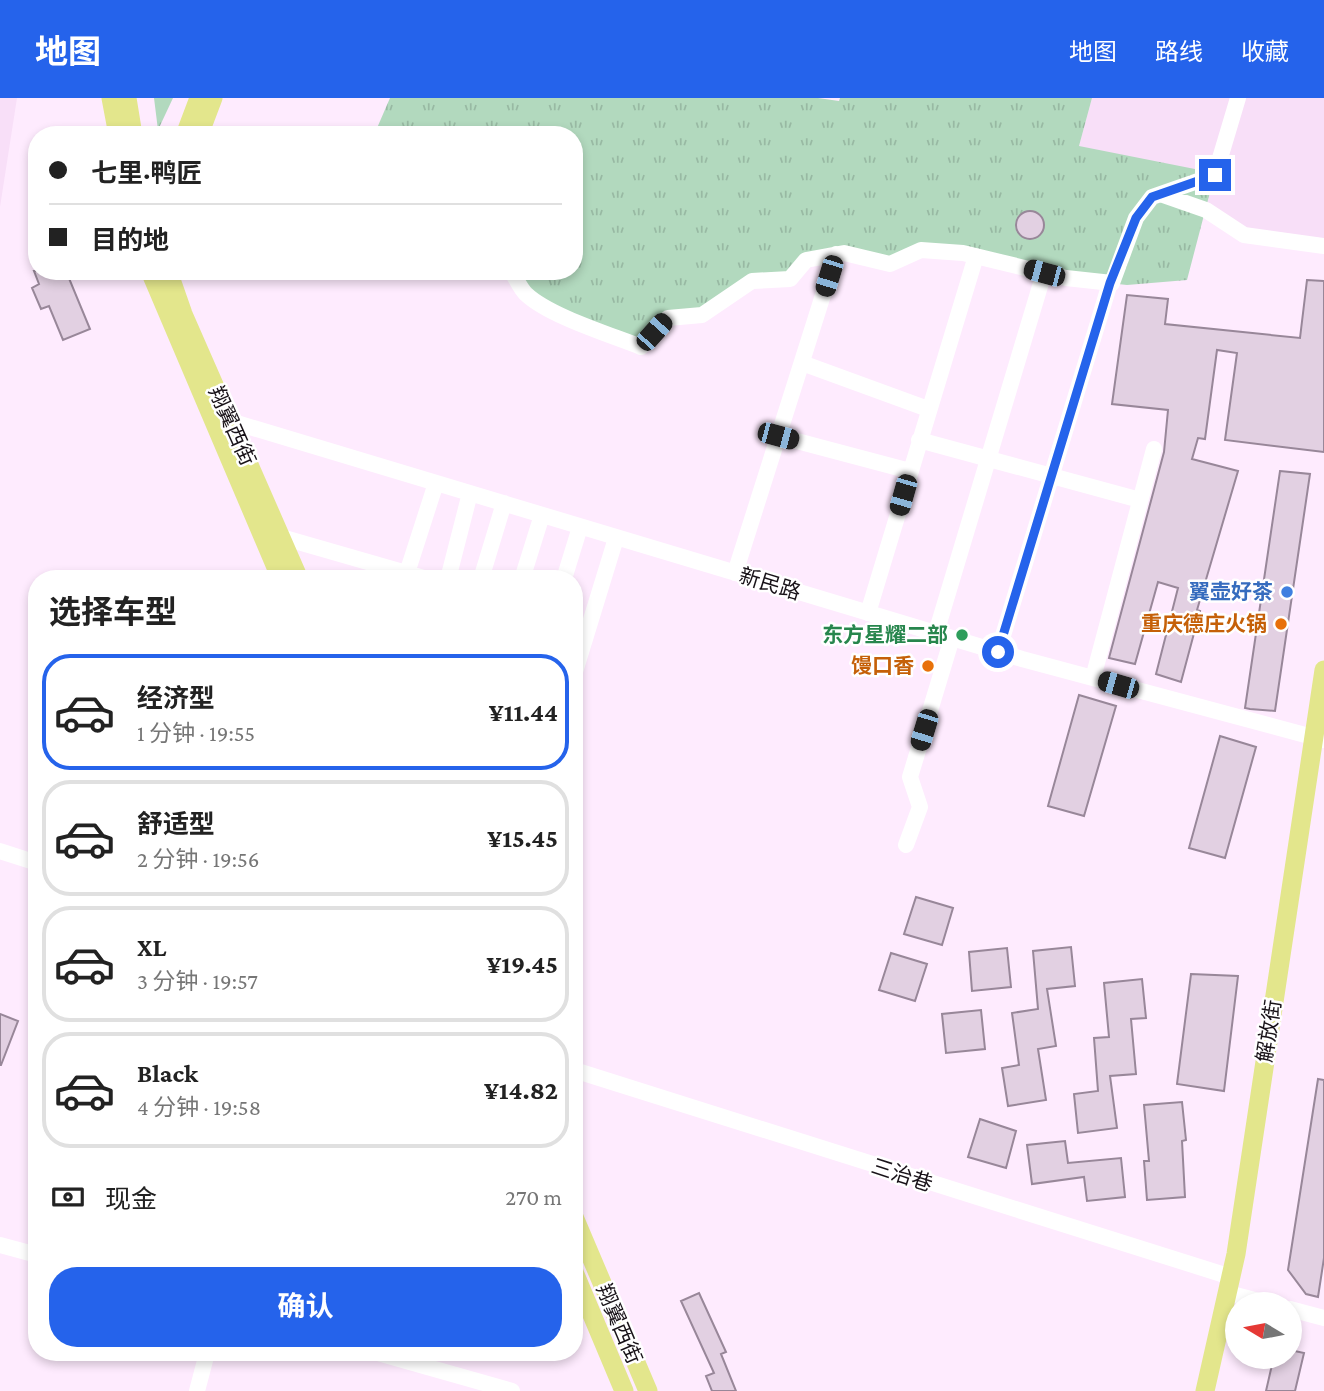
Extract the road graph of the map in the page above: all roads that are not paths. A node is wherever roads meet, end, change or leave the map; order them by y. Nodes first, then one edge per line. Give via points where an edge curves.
1 (111, 98) edge
2 (127, 98) edge
3 (199, 98) edge
4 (213, 98) edge
5 (1238, 98) edge
6 (116, 126) edge
7 (132, 126) edge
8 (188, 126) edge
9 (203, 126) edge
10 (1163, 195) junction
11 (1324, 246) edge
12 (836, 254) junction
13 (976, 256) junction
14 (1044, 273) junction
15 (154, 280) edge
16 (172, 280) edge
17 (517, 280) edge
18 (1110, 283) junction
19 (802, 363) junction
20 (928, 409) junction
21 (230, 421) junction
22 (778, 436) junction
23 (919, 440) junction
24 (1154, 449) dead end
25 (989, 459) junction
26 (910, 471) junction
27 (1052, 476) junction
28 (436, 483) junction
29 (470, 493) junction
30 (1140, 500) junction
31 (504, 503) junction
32 (542, 515) junction
33 (580, 527) junction
34 (281, 537) junction
35 (616, 538) junction
36 (277, 570) edge
37 (295, 570) edge
38 (396, 570) edge
39 (408, 570) edge
40 (450, 570) edge
41 (484, 570) edge
42 (525, 570) edge
43 (567, 570) edge
44 (735, 573) junction
45 (869, 613) junction
46 (583, 619) edge
47 (944, 635) junction
48 (998, 652) junction
49 (1324, 670) edge
50 (1093, 678) junction
51 (1321, 742) edge
52 (906, 845) dead end
53 (0, 851) edge
54 (28, 860) edge
55 (583, 1073) edge
56 (583, 1238) edge
57 (0, 1245) edge
58 (28, 1253) edge
59 (1233, 1289) junction
60 (1240, 1292) edge
61 (583, 1293) edge
62 (1302, 1312) edge
63 (1324, 1318) edge
64 (205, 1361) edge
65 (406, 1361) edge
66 (197, 1391) edge
67 (512, 1391) edge
68 (624, 1391) edge
69 (648, 1391) edge
70 (1205, 1391) edge
71 (1216, 1391) edge

1 - 6 main road
2 - 7 main road
3 - 8 main road
4 - 9 main road
5 - 10 street via 1215,175
10 - 11 street via 1206,210 1244,236
10 - 18 street via 1152,197 1136,218
12 - 13 street via 890,264 921,250
12 - 17 street via 806,260 790,279 752,281 702,315 668,318 641,347 546,306 526,294
12 - 19 street
13 - 14 street
13 - 20 street
14 - 18 street
14 - 25 street
15 - 36 main road, 翔翼西街
16 - 21 main road, 翔翼西街
18 - 27 street
19 - 20 street
19 - 22 street
20 - 23 street
21 - 28 street, 新民路
21 - 34 main road, 翔翼西街
22 - 26 street
22 - 44 street
23 - 25 street
23 - 26 street
24 - 30 street
25 - 27 street
25 - 47 street
26 - 45 street
27 - 30 street
27 - 48 street
28 - 29 street, 新民路
28 - 39 street
29 - 31 street, 新民路
29 - 40 street
30 - 50 street
31 - 32 street, 新民路
31 - 41 street
32 - 33 street, 新民路
32 - 42 street
33 - 35 street, 新民路
33 - 43 street
34 - 37 main road, 翔翼西街
34 - 38 street
35 - 44 street, 新民路
35 - 46 street
44 - 45 street, 新民路
45 - 47 street, 新民路
47 - 48 street, 新民路
47 - 52 street via 910,777 920,807
48 - 50 street, 新民路
49 - 51 main road, 解放街
50 - 51 street, 新民路
51 - 59 main road, 解放街
53 - 54 street
55 - 59 street, 三治巷
56 - 69 main road, 翔翼西街
57 - 58 street
59 - 60 street, 三治巷
59 - 70 main road, 解放街
59 - 71 main road
61 - 68 main road, 翔翼西街
62 - 63 street
64 - 66 street
65 - 67 street

